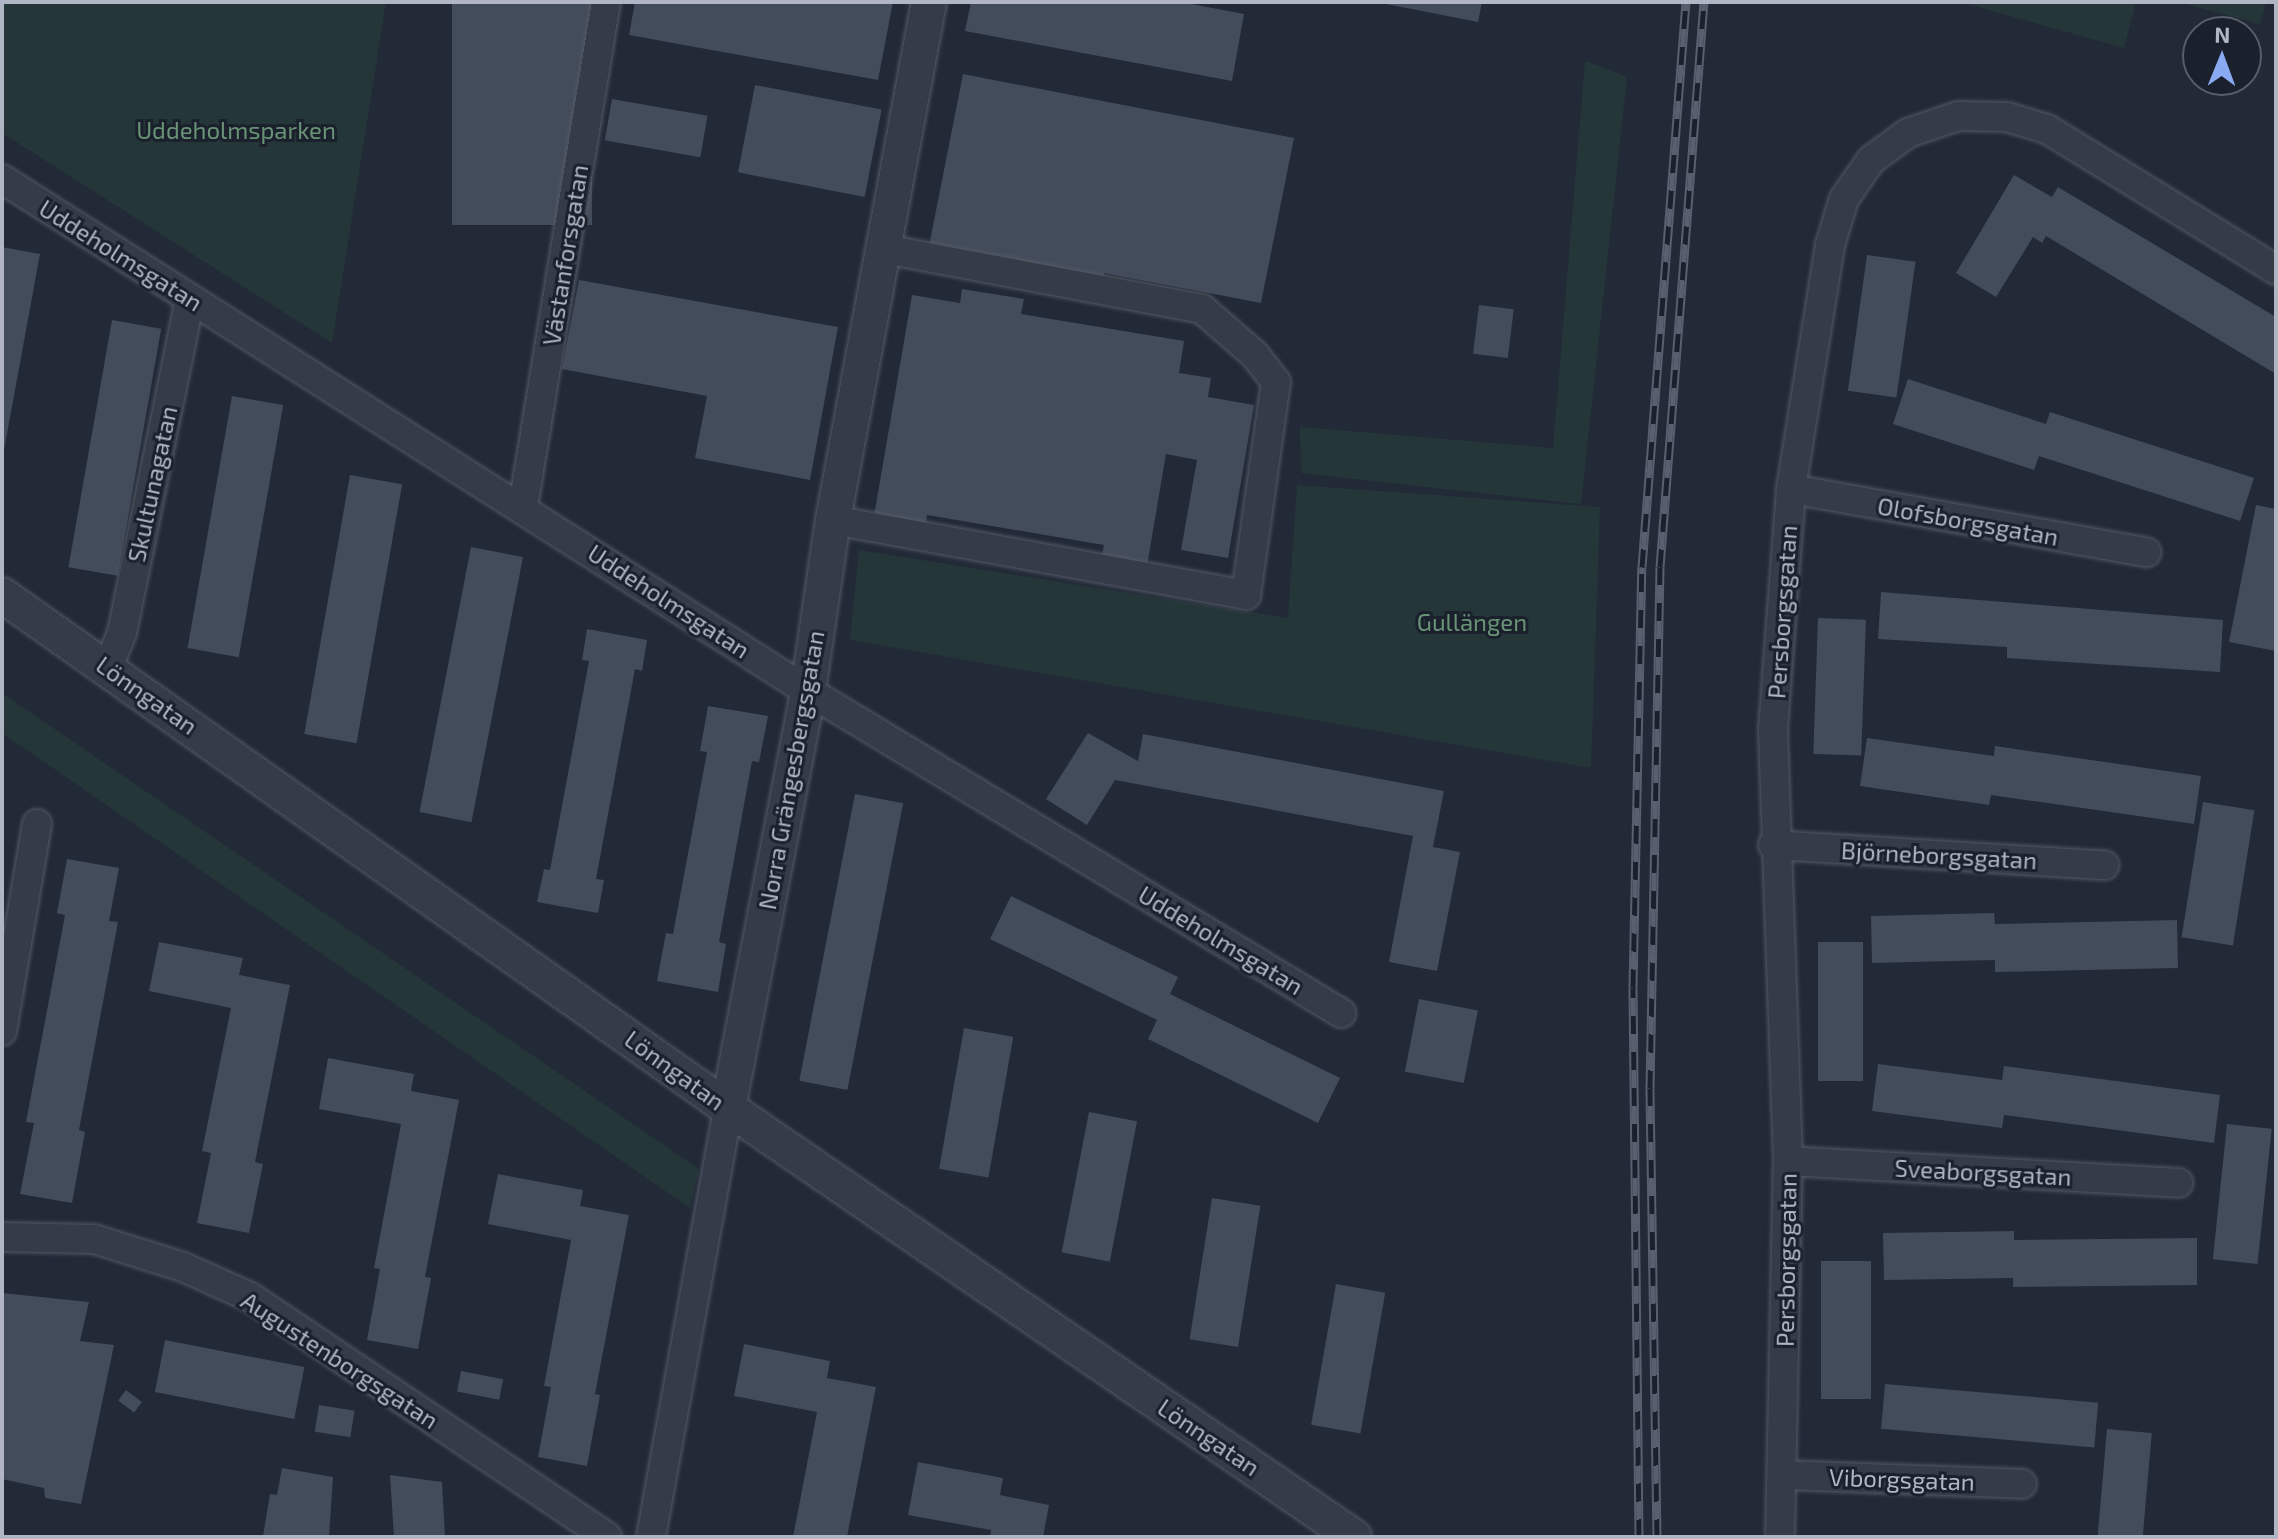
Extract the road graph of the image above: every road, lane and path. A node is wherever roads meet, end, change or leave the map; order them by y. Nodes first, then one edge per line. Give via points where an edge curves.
1 (606, 2) edge
2 (929, 2) edge
3 (2, 179) edge
4 (883, 249) junction
5 (2276, 270) edge
6 (190, 299) junction
7 (1791, 489) junction
8 (523, 507) junction
9 (833, 520) junction
10 (2146, 552) dead end
11 (2, 595) edge
12 (108, 667) junction
13 (808, 691) junction
14 (37, 824) dead end
15 (1773, 845) junction
16 (2104, 865) dead end
17 (1341, 1013) dead end
18 (2, 1031) edge
19 (728, 1108) junction
20 (1788, 1161) junction
21 (2178, 1183) dead end
22 (2, 1237) edge
23 (1782, 1475) junction
24 (2022, 1484) dead end
25 (607, 1537) edge
26 (651, 1537) edge
27 (1354, 1537) edge
28 (1780, 1537) edge

1 - 8 street, Västanforsgatan
2 - 4 street, Norra Grängesbergsgatan
3 - 6 street, Uddeholmsgatan
4 - 9 street, Norra Grängesbergsgatan
4 - 9 street via 1202,309 1255,355 1276,382 1246,595
5 - 7 street, Persborgsgatan via 2039,126 1984,114 1933,122 1908,133 1871,160 1836,221
6 - 8 street, Uddeholmsgatan
6 - 12 street, Skultunagatan via 122,633
7 - 10 street, Olofsborgsgatan
7 - 15 street, Persborgsgatan via 1773,729
8 - 13 street, Uddeholmsgatan
9 - 13 street, Norra Grängesbergsgatan
11 - 12 street, Lönngatan
12 - 19 street, Lönngatan
13 - 17 street, Uddeholmsgatan
13 - 19 street, Norra Grängesbergsgatan
14 - 18 street
15 - 16 street, Björneborgsgatan
15 - 20 street, Persborgsgatan
19 - 26 street, Norra Grängesbergsgatan
19 - 27 street, Lönngatan
20 - 21 street, Sveaborgsgatan
20 - 23 street, Persborgsgatan
22 - 25 street, Augustenborgsgatan via 94,1239 183,1267 250,1297
23 - 24 street, Viborgsgatan
23 - 28 street, Persborgsgatan

